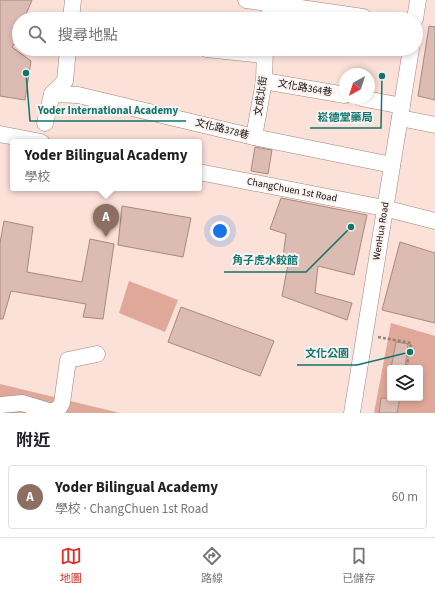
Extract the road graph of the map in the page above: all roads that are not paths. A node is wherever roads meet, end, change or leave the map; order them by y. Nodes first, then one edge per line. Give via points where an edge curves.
1 (74, 0) edge
2 (246, 0) edge
3 (418, 0) edge
4 (271, 8) edge
5 (72, 12) edge
6 (312, 12) edge
7 (416, 12) edge
8 (67, 56) edge
9 (264, 56) edge
10 (410, 56) edge
11 (264, 81) junction
12 (52, 94) junction
13 (339, 94) edge
14 (375, 103) edge
15 (401, 112) junction
16 (45, 124) dead end
17 (435, 125) edge
18 (0, 134) edge
19 (254, 137) junction
20 (26, 139) edge
21 (392, 165) junction
22 (202, 173) edge
23 (384, 208) junction
24 (435, 221) edge
25 (97, 354) dead end
26 (0, 405) edge
27 (352, 413) edge

1 - 5 street
2 - 4 street
3 - 7 street
4 - 6 street
8 - 12 street via 65,81
9 - 11 street, 文成北街
10 - 15 street, WenHua Road
11 - 13 street, 文化路364巷
11 - 19 street, 文成北街
12 - 16 street
12 - 19 street, 文化路378巷 via 78,95
14 - 15 street
15 - 17 street
15 - 21 street, WenHua Road
18 - 20 street
19 - 21 street, 文化路378巷
21 - 23 street, WenHua Road
22 - 23 street, ChangChuen 1st Road
23 - 24 street, ChangChuen 1st Road
23 - 27 street, WenHua Road
25 - 26 street via 68,360 62,403 52,412 22,403

